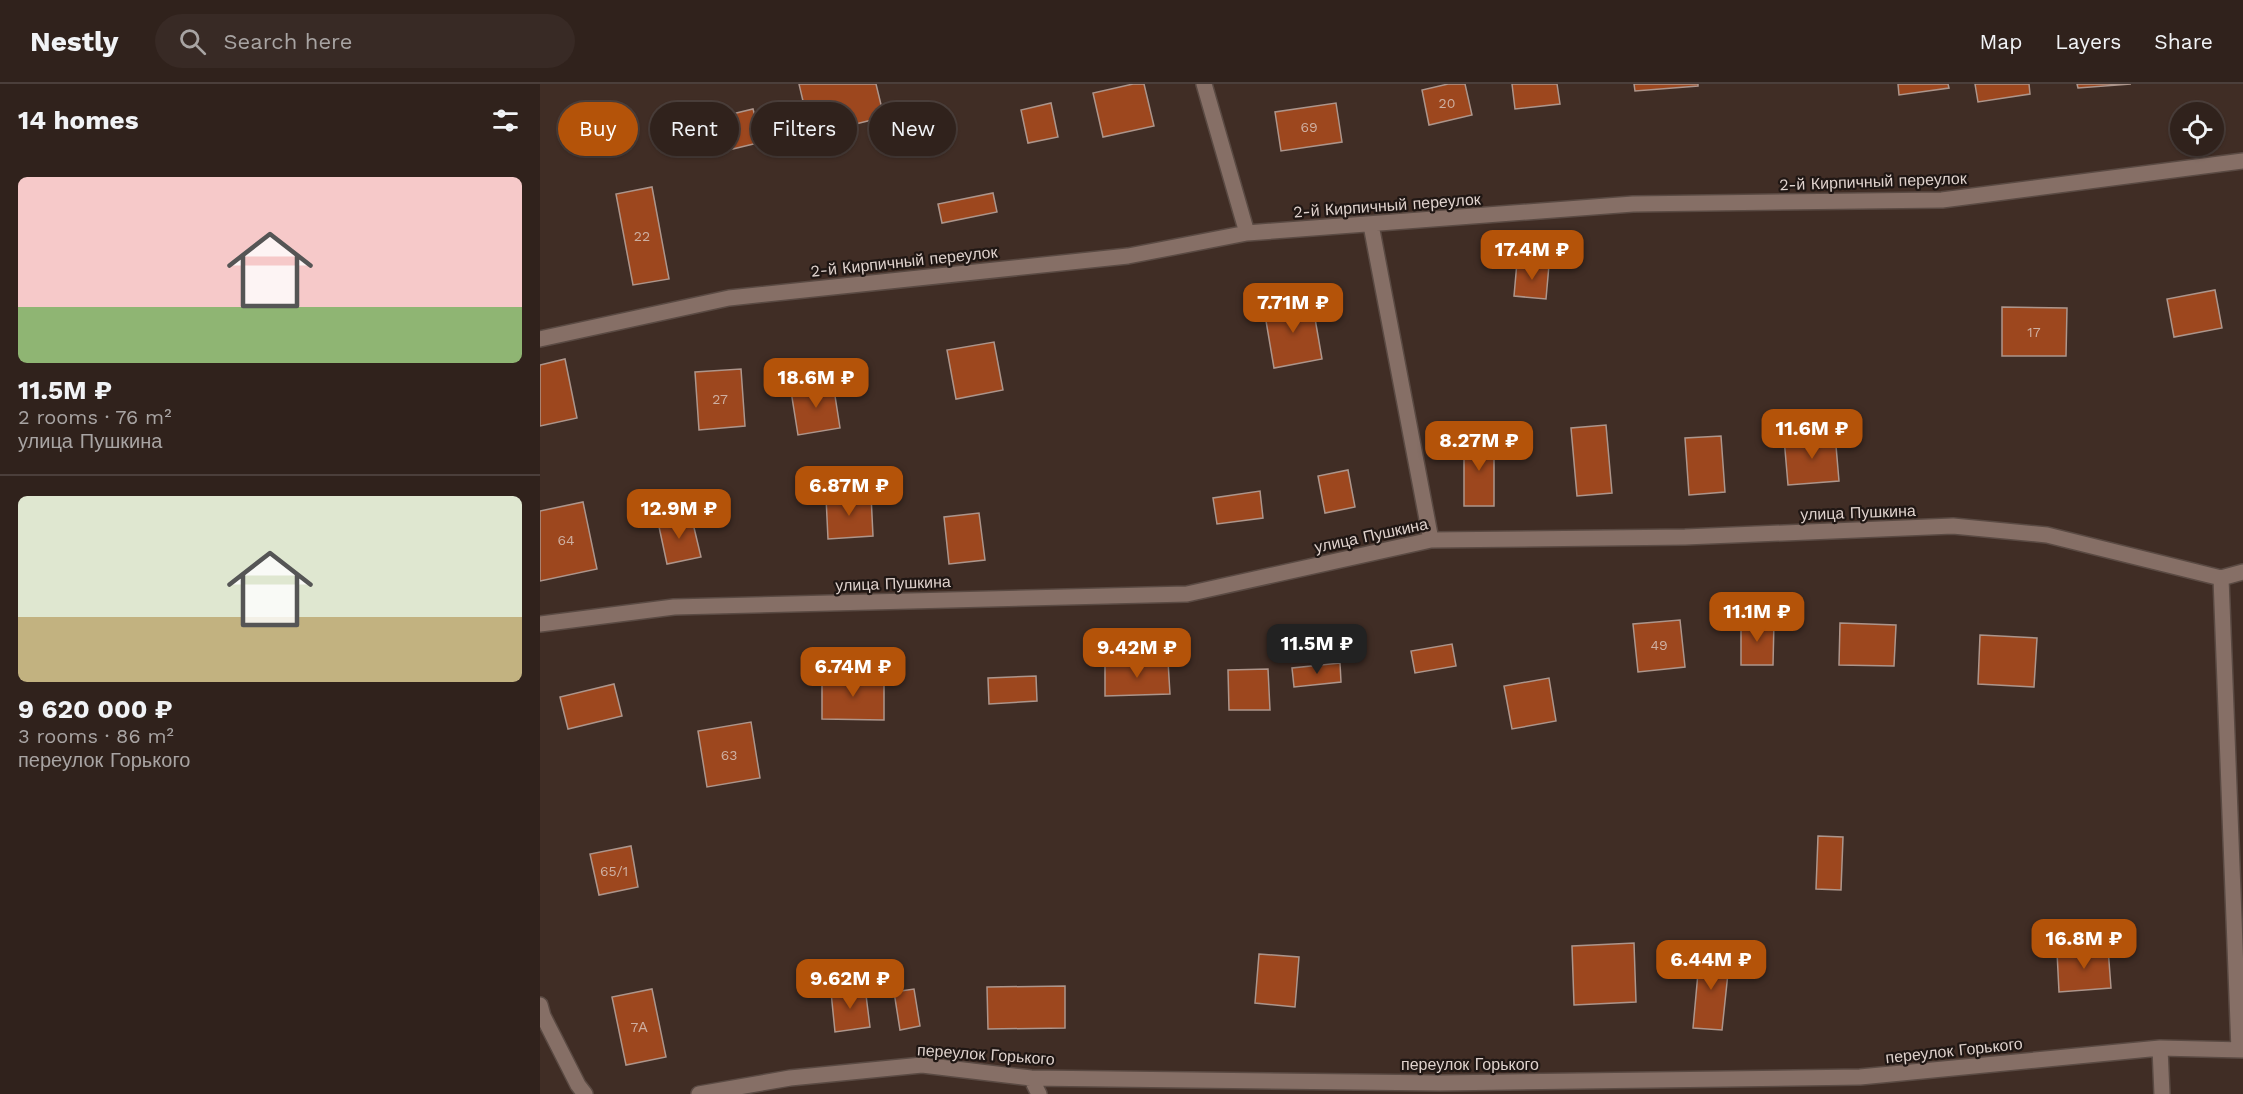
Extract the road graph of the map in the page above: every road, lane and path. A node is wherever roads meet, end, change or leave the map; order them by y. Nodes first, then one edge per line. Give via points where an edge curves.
1 (1204, 84) edge
2 (2243, 160) edge
3 (1371, 225) junction
4 (1247, 233) junction
5 (540, 339) edge
6 (1431, 540) junction
7 (2243, 572) edge
8 (2221, 578) junction
9 (540, 624) edge
10 (540, 1005) edge
11 (2160, 1048) junction
12 (2241, 1050) edge
13 (1031, 1078) junction
14 (585, 1094) edge
15 (699, 1094) edge
16 (1039, 1094) edge
17 (2162, 1094) edge

1 - 4 street
2 - 3 street, 2-й Кирпичный переулок via 1942,200 1633,204
3 - 4 street, 2-й Кирпичный переулок
3 - 6 street
4 - 5 street, 2-й Кирпичный переулок via 1128,256 729,298
6 - 8 street, улица Пушкина via 1685,537 1953,526 2047,535
6 - 9 street, улица Пушкина via 1187,594 674,607
7 - 8 street, улица Пушкина
8 - 12 street
10 - 14 street
11 - 12 street, переулок Горького
11 - 13 street, переулок Горького via 1860,1077 1440,1083
11 - 17 street
13 - 15 street, переулок Горького via 922,1065 790,1078
13 - 16 street

